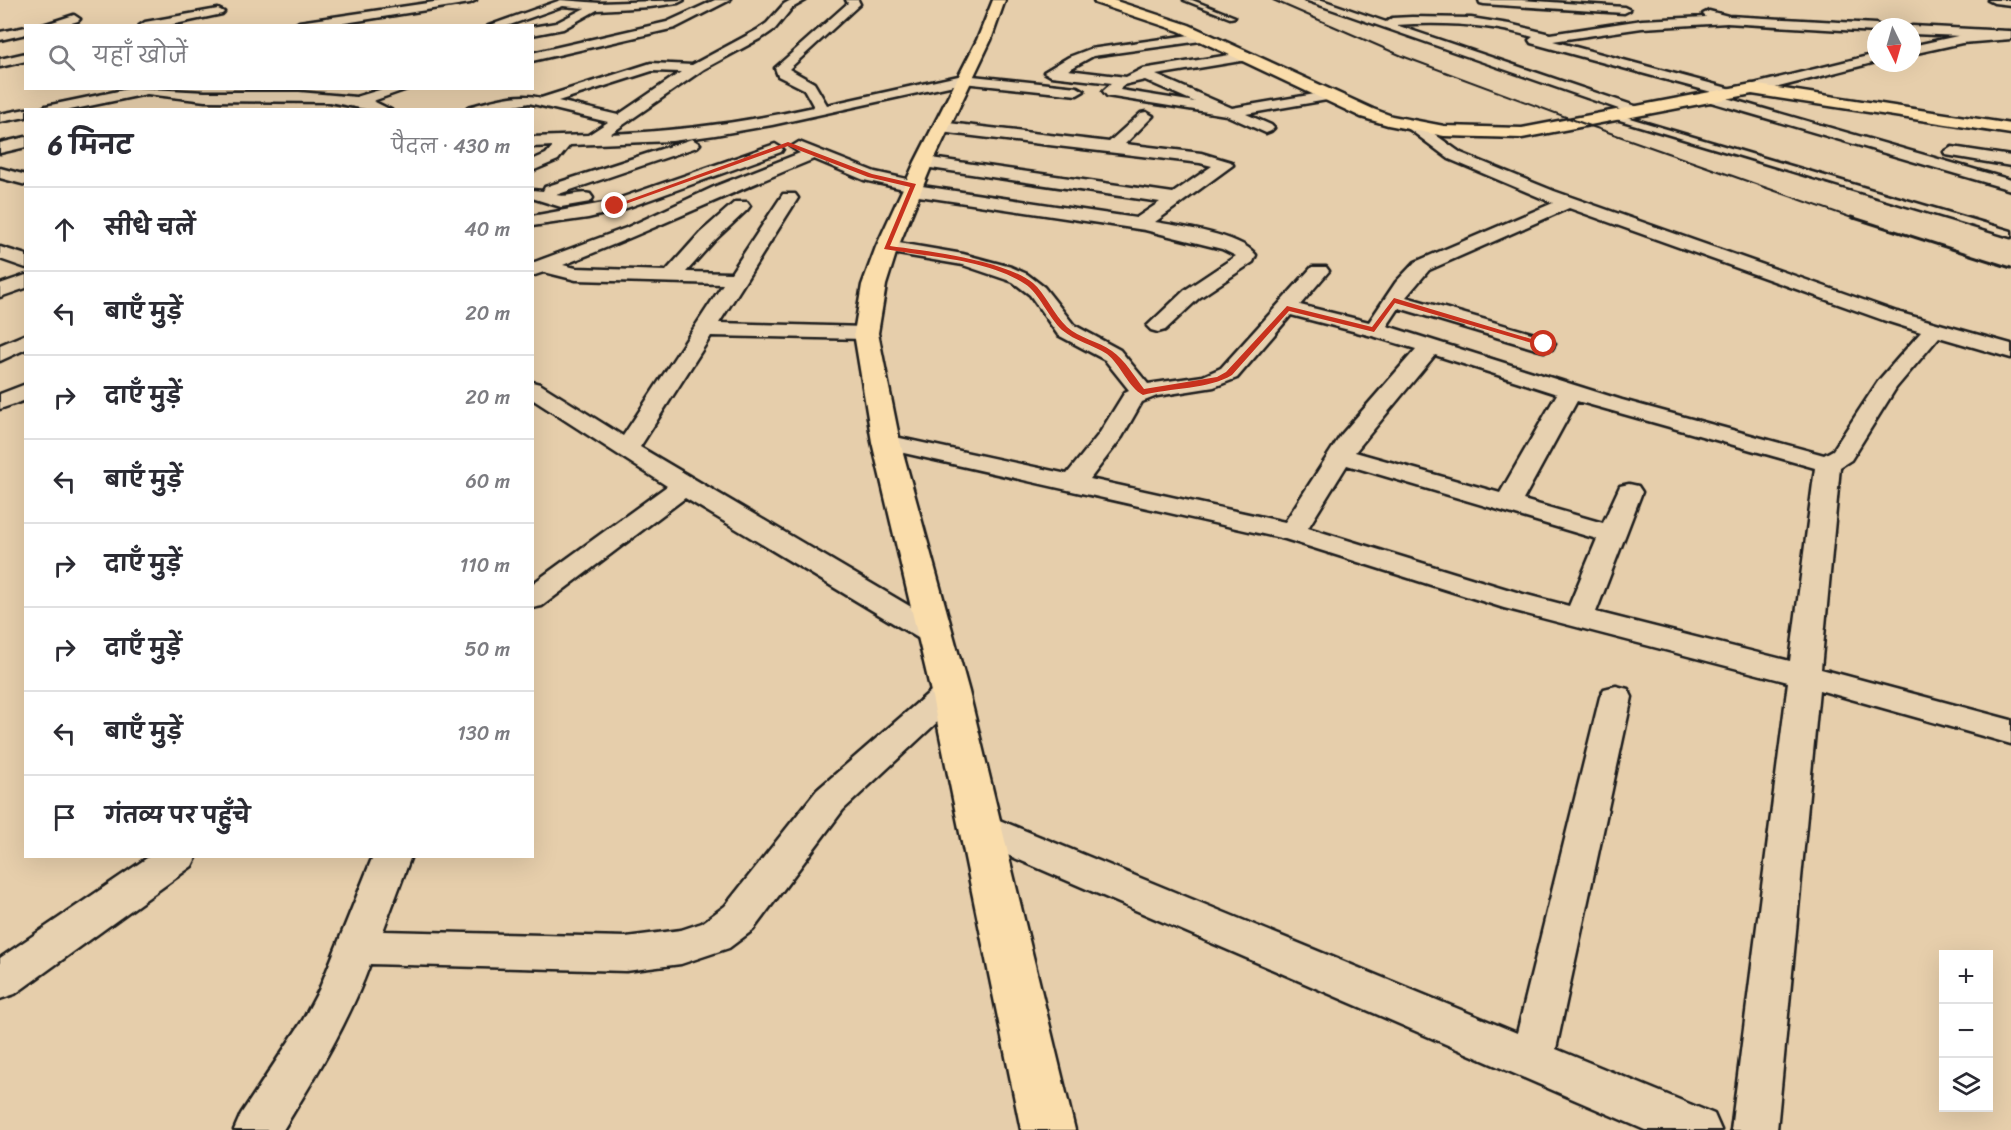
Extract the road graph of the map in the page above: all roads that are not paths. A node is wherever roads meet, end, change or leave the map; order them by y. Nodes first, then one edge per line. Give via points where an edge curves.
1 (470, 0) edge
2 (678, 0) edge
3 (724, 0) edge
4 (800, 0) edge
5 (852, 0) edge
6 (999, 0) edge
7 (1100, 0) edge
8 (1187, 0) edge
9 (1311, 0) edge
10 (1596, 0) edge
11 (1994, 0) edge
12 (1484, 2) dead end
13 (2011, 2) edge
14 (1628, 4) edge
15 (215, 6) edge
16 (601, 6) junction
17 (1708, 6) edge
18 (1685, 9) dead end
19 (374, 15) junction
20 (1232, 17) dead end
21 (75, 19) dead end
22 (1727, 19) junction
23 (409, 21) dead end
24 (224, 23) dead end
25 (1379, 23) junction
26 (54, 24) edge
27 (152, 24) edge
28 (313, 24) edge
29 (500, 24) edge
30 (1624, 26) junction
31 (1867, 27) edge
32 (24, 30) edge
33 (1921, 30) edge
34 (538, 31) edge
35 (646, 32) junction
36 (2009, 35) edge
37 (0, 36) edge
38 (1204, 37) junction
39 (1547, 37) junction
40 (677, 40) dead end
41 (598, 43) junction
42 (1921, 48) edge
43 (702, 51) dead end
44 (1101, 51) junction
45 (721, 54) junction
46 (24, 57) edge
47 (534, 57) edge
48 (1242, 57) junction
49 (1867, 60) edge
50 (0, 63) edge
51 (696, 69) junction
52 (972, 70) junction
53 (1042, 71) dead end
54 (1056, 72) junction
55 (1144, 74) junction
56 (1127, 81) junction
57 (1752, 89) junction
58 (138, 90) edge
59 (149, 90) edge
60 (176, 90) edge
61 (396, 90) edge
62 (1077, 91) dead end
63 (166, 93) junction
64 (1730, 93) junction
65 (280, 95) junction
66 (1327, 96) junction
67 (1709, 97) junction
68 (356, 101) junction
69 (542, 102) junction
70 (199, 103) edge
71 (55, 108) edge
72 (238, 108) edge
73 (334, 108) edge
74 (378, 108) edge
75 (481, 108) edge
76 (823, 110) junction
77 (1636, 111) junction
78 (1231, 112) junction
79 (24, 113) edge
80 (1146, 116) dead end
81 (1616, 116) junction
82 (0, 118) edge
83 (620, 120) junction
84 (745, 126) junction
85 (1414, 126) junction
86 (940, 127) junction
87 (1266, 128) dead end
88 (2011, 129) edge
89 (1831, 132) junction
90 (765, 136) junction
91 (591, 140) junction
92 (24, 142) edge
93 (534, 142) edge
94 (564, 142) junction
95 (788, 144) junction
96 (1113, 147) junction
97 (0, 148) edge
98 (815, 153) junction
99 (2011, 161) edge
100 (534, 165) edge
101 (24, 168) edge
102 (2, 173) edge
103 (24, 179) edge
104 (641, 179) dead end
105 (917, 179) junction
106 (2011, 185) edge
107 (534, 194) edge
108 (598, 194) dead end
109 (789, 198) dead end
110 (1176, 200) junction
111 (1569, 202) junction
112 (741, 206) dead end
113 (534, 221) edge
114 (1141, 223) junction
115 (2011, 234) edge
116 (886, 247) junction
117 (0, 253) edge
118 (24, 261) edge
119 (538, 268) edge
120 (1319, 271) dead end
121 (671, 277) junction
122 (737, 279) junction
123 (24, 282) edge
124 (0, 291) edge
125 (1394, 300) junction
126 (1287, 308) junction
127 (1158, 326) dead end
128 (704, 329) junction
129 (1374, 330) junction
130 (1934, 330) junction
131 (866, 333) junction
132 (24, 341) edge
133 (1544, 344) dead end
134 (1430, 348) junction
135 (2011, 351) edge
136 (0, 354) edge
137 (534, 390) edge
138 (24, 392) edge
139 (1143, 392) junction
140 (1570, 392) junction
141 (0, 402) edge
142 (24, 410) edge
143 (0, 412) edge
144 (886, 442) junction
145 (627, 448) junction
146 (1340, 456) junction
147 (1828, 464) junction
148 (1074, 483) junction
149 (684, 486) junction
150 (1629, 492) dead end
151 (1506, 504) junction
152 (1292, 532) junction
153 (1611, 534) junction
154 (534, 598) edge
155 (1579, 618) junction
156 (934, 634) junction
157 (1803, 675) junction
158 (950, 692) junction
159 (1616, 697) dead end
160 (2011, 732) edge
161 (979, 827) junction
162 (176, 858) edge
163 (391, 858) edge
164 (357, 947) junction
165 (0, 981) edge
166 (1532, 1060) junction
167 (257, 1130) edge
168 (1048, 1130) edge
169 (1698, 1130) edge
170 (1754, 1130) edge

1 - 19 street
2 - 16 street
3 - 35 street via 682,21
4 - 45 street via 788,6 771,26
5 - 76 street via 854,4 782,68 783,73 809,86
6 - 52 main road
7 - 38 main road
8 - 20 lane
9 - 25 street
10 - 14 street
11 - 13 street
12 - 14 street
14 - 30 street via 1614,21
15 - 24 street
15 - 27 street
16 - 29 street via 562,3
16 - 34 street via 564,24
17 - 18 street
17 - 22 street via 1712,16
19 - 23 street
19 - 28 street
21 - 26 street
22 - 30 street
22 - 31 street
25 - 39 street via 1467,21 1515,27
25 - 77 street
30 - 39 street
32 - 37 street
33 - 36 street
34 - 41 street
35 - 40 street
35 - 41 street
36 - 42 street
38 - 44 street
38 - 48 main road
39 - 64 street via 1535,40
41 - 47 street
43 - 45 street
44 - 54 street via 1082,56
44 - 55 street
45 - 51 street
46 - 50 street
48 - 55 street
48 - 66 main road
49 - 57 street
51 - 69 street via 651,66
51 - 83 street
52 - 62 street
52 - 76 street
52 - 86 main road
53 - 54 street
54 - 56 street
55 - 56 street
55 - 78 street
56 - 78 street via 1110,91
57 - 64 main road
57 - 88 main road
58 - 71 street
59 - 63 street
60 - 63 street
61 - 68 street
63 - 70 street
64 - 67 main road
65 - 68 street
65 - 70 street
65 - 72 street
66 - 78 street
66 - 85 main road via 1378,117
67 - 77 main road
67 - 89 street
68 - 73 street
68 - 74 street
69 - 75 street via 515,100
69 - 83 street
76 - 84 street
77 - 81 main road
78 - 87 street
79 - 82 street
80 - 96 street
81 - 85 main road via 1522,133 1468,133
81 - 115 lane
83 - 91 street
84 - 90 street
84 - 91 street
84 - 107 street
85 - 111 street via 1474,166
86 - 96 street
86 - 105 main road
89 - 99 street
89 - 106 street
90 - 95 street
90 - 104 street
91 - 94 street
92 - 97 street
93 - 94 street
94 - 100 street via 552,157
95 - 98 street
95 - 113 street via 615,206
96 - 110 street via 1201,158 1225,165
98 - 105 street via 870,176
98 - 119 street
101 - 102 street
102 - 103 street
105 - 110 street
105 - 114 street
105 - 116 main road
107 - 108 street via 561,202
109 - 122 street
110 - 114 street
111 - 125 street via 1422,266
111 - 130 street
112 - 121 street
114 - 127 street via 1229,245 1247,255 1192,294
116 - 131 main road via 873,285
116 - 139 street via 948,256 1026,281 1066,330 1108,351
117 - 118 street
119 - 121 street via 576,274
120 - 126 street
121 - 122 street
122 - 128 street
123 - 124 street
125 - 129 street
125 - 133 street
126 - 129 street
126 - 139 street via 1229,373 1219,379
128 - 131 street
128 - 145 street
129 - 134 street
130 - 135 street
130 - 147 street via 1887,385 1842,455
131 - 144 main road
132 - 136 street
134 - 140 street
134 - 146 street
137 - 145 street
138 - 141 street
139 - 148 street via 1133,397 1110,438
140 - 147 street
140 - 151 street
142 - 143 street
144 - 148 street
144 - 156 main road
145 - 149 street
146 - 151 street
146 - 152 street
147 - 157 street
148 - 152 street
149 - 154 street
149 - 156 street
150 - 153 street
151 - 153 street
152 - 155 street via 1514,602
153 - 155 street
155 - 157 street
156 - 158 main road
157 - 160 street
157 - 170 street
158 - 161 main road
158 - 164 street via 831,800 739,918 715,936 681,947 626,954
159 - 166 street
161 - 166 street
161 - 168 main road
162 - 165 street
163 - 164 street
164 - 167 street via 318,1034
166 - 169 street

